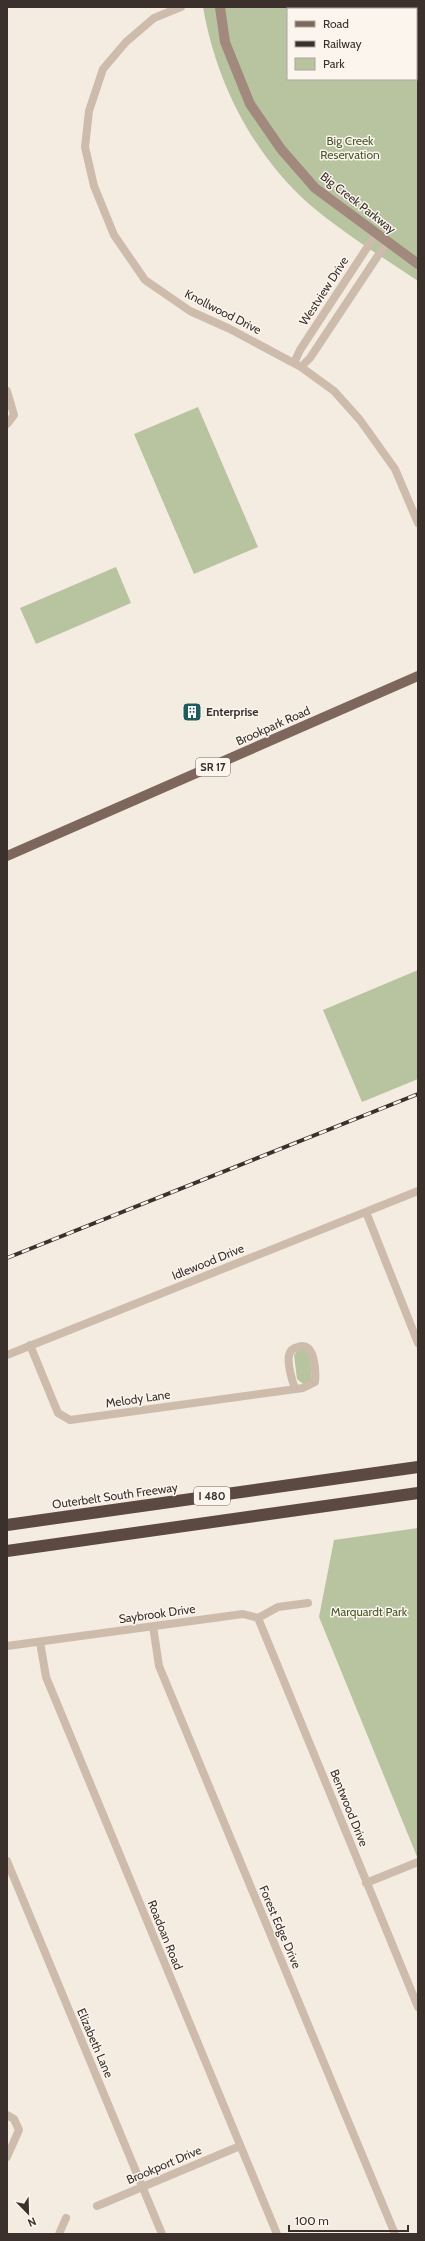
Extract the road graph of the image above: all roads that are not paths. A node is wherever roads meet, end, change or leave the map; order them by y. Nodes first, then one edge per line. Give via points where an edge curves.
1 (181, 7) edge
2 (220, 7) edge
3 (376, 234) junction
4 (387, 242) junction
5 (418, 264) edge
6 (346, 280) junction
7 (357, 287) junction
8 (320, 319) junction
9 (331, 326) junction
10 (297, 364) junction
11 (7, 391) edge
12 (7, 424) edge
13 (418, 523) edge
14 (418, 676) edge
15 (7, 856) edge
16 (418, 1191) edge
17 (366, 1212) junction
18 (418, 1342) edge
19 (30, 1345) junction
20 (7, 1355) edge
21 (295, 1389) junction
22 (418, 1467) edge
23 (418, 1494) edge
24 (7, 1525) edge
25 (7, 1551) edge
26 (308, 1603) dead end
27 (258, 1618) junction
28 (153, 1626) junction
29 (40, 1642) junction
30 (7, 1646) edge
31 (7, 1861) edge
32 (418, 1862) edge
33 (366, 1883) junction
34 (418, 2008) edge
35 (7, 2115) edge
36 (240, 2146) junction
37 (7, 2157) edge
38 (142, 2187) junction
39 (97, 2206) dead end
40 (66, 2218) dead end
41 (59, 2234) edge
42 (162, 2234) edge
43 (277, 2234) edge
44 (395, 2234) edge

1 - 10 street, Knollwood Drive via 154,18 126,42 102,69 89,111 85,147 94,186 114,234 145,280 190,310
2 - 3 street, Big Creek Parkway via 225,42 250,104 276,143 314,188
3 - 4 street, Big Creek Parkway
3 - 6 street, Westview Drive
4 - 5 street, Big Creek Parkway
4 - 7 street, Westview Drive
6 - 7 street
6 - 8 street, Westview Drive
7 - 9 street, Westview Drive
8 - 9 street
8 - 10 street, Westview Drive via 300,350
9 - 10 street, Westview Drive via 310,358
10 - 13 street, Knollwood Drive via 334,391 374,439 395,469
11 - 12 street via 14,415
14 - 15 main road, Brookpark Road / SR 17
16 - 17 street, Idlewood Drive
17 - 18 street
17 - 19 street, Idlewood Drive
19 - 20 street, Idlewood Drive
19 - 21 street, Melody Lane via 58,1413 70,1420
21 - 21 street, Melody Lane via 310,1386 315,1382 312,1355 306,1346 292,1349 289,1356
22 - 24 highway, Outerbelt South Freeway / I 480
23 - 25 highway, I 480
26 - 27 street via 278,1607
27 - 28 street, Saybrook Drive via 243,1614
27 - 33 street, Bentwood Drive
28 - 29 street, Saybrook Drive
28 - 44 street, Forest Edge Drive via 159,1666
29 - 30 street, Saybrook Drive
29 - 36 street, Roadoan Road via 46,1677
31 - 38 street, Elizabeth Lane
32 - 33 street
33 - 34 street, Bentwood Drive
35 - 37 street via 14,2119 19,2130
36 - 38 street, Brookport Drive
36 - 43 street, Roadoan Road
38 - 39 street, Brookport Drive
38 - 42 street, Elizabeth Lane
40 - 41 street

